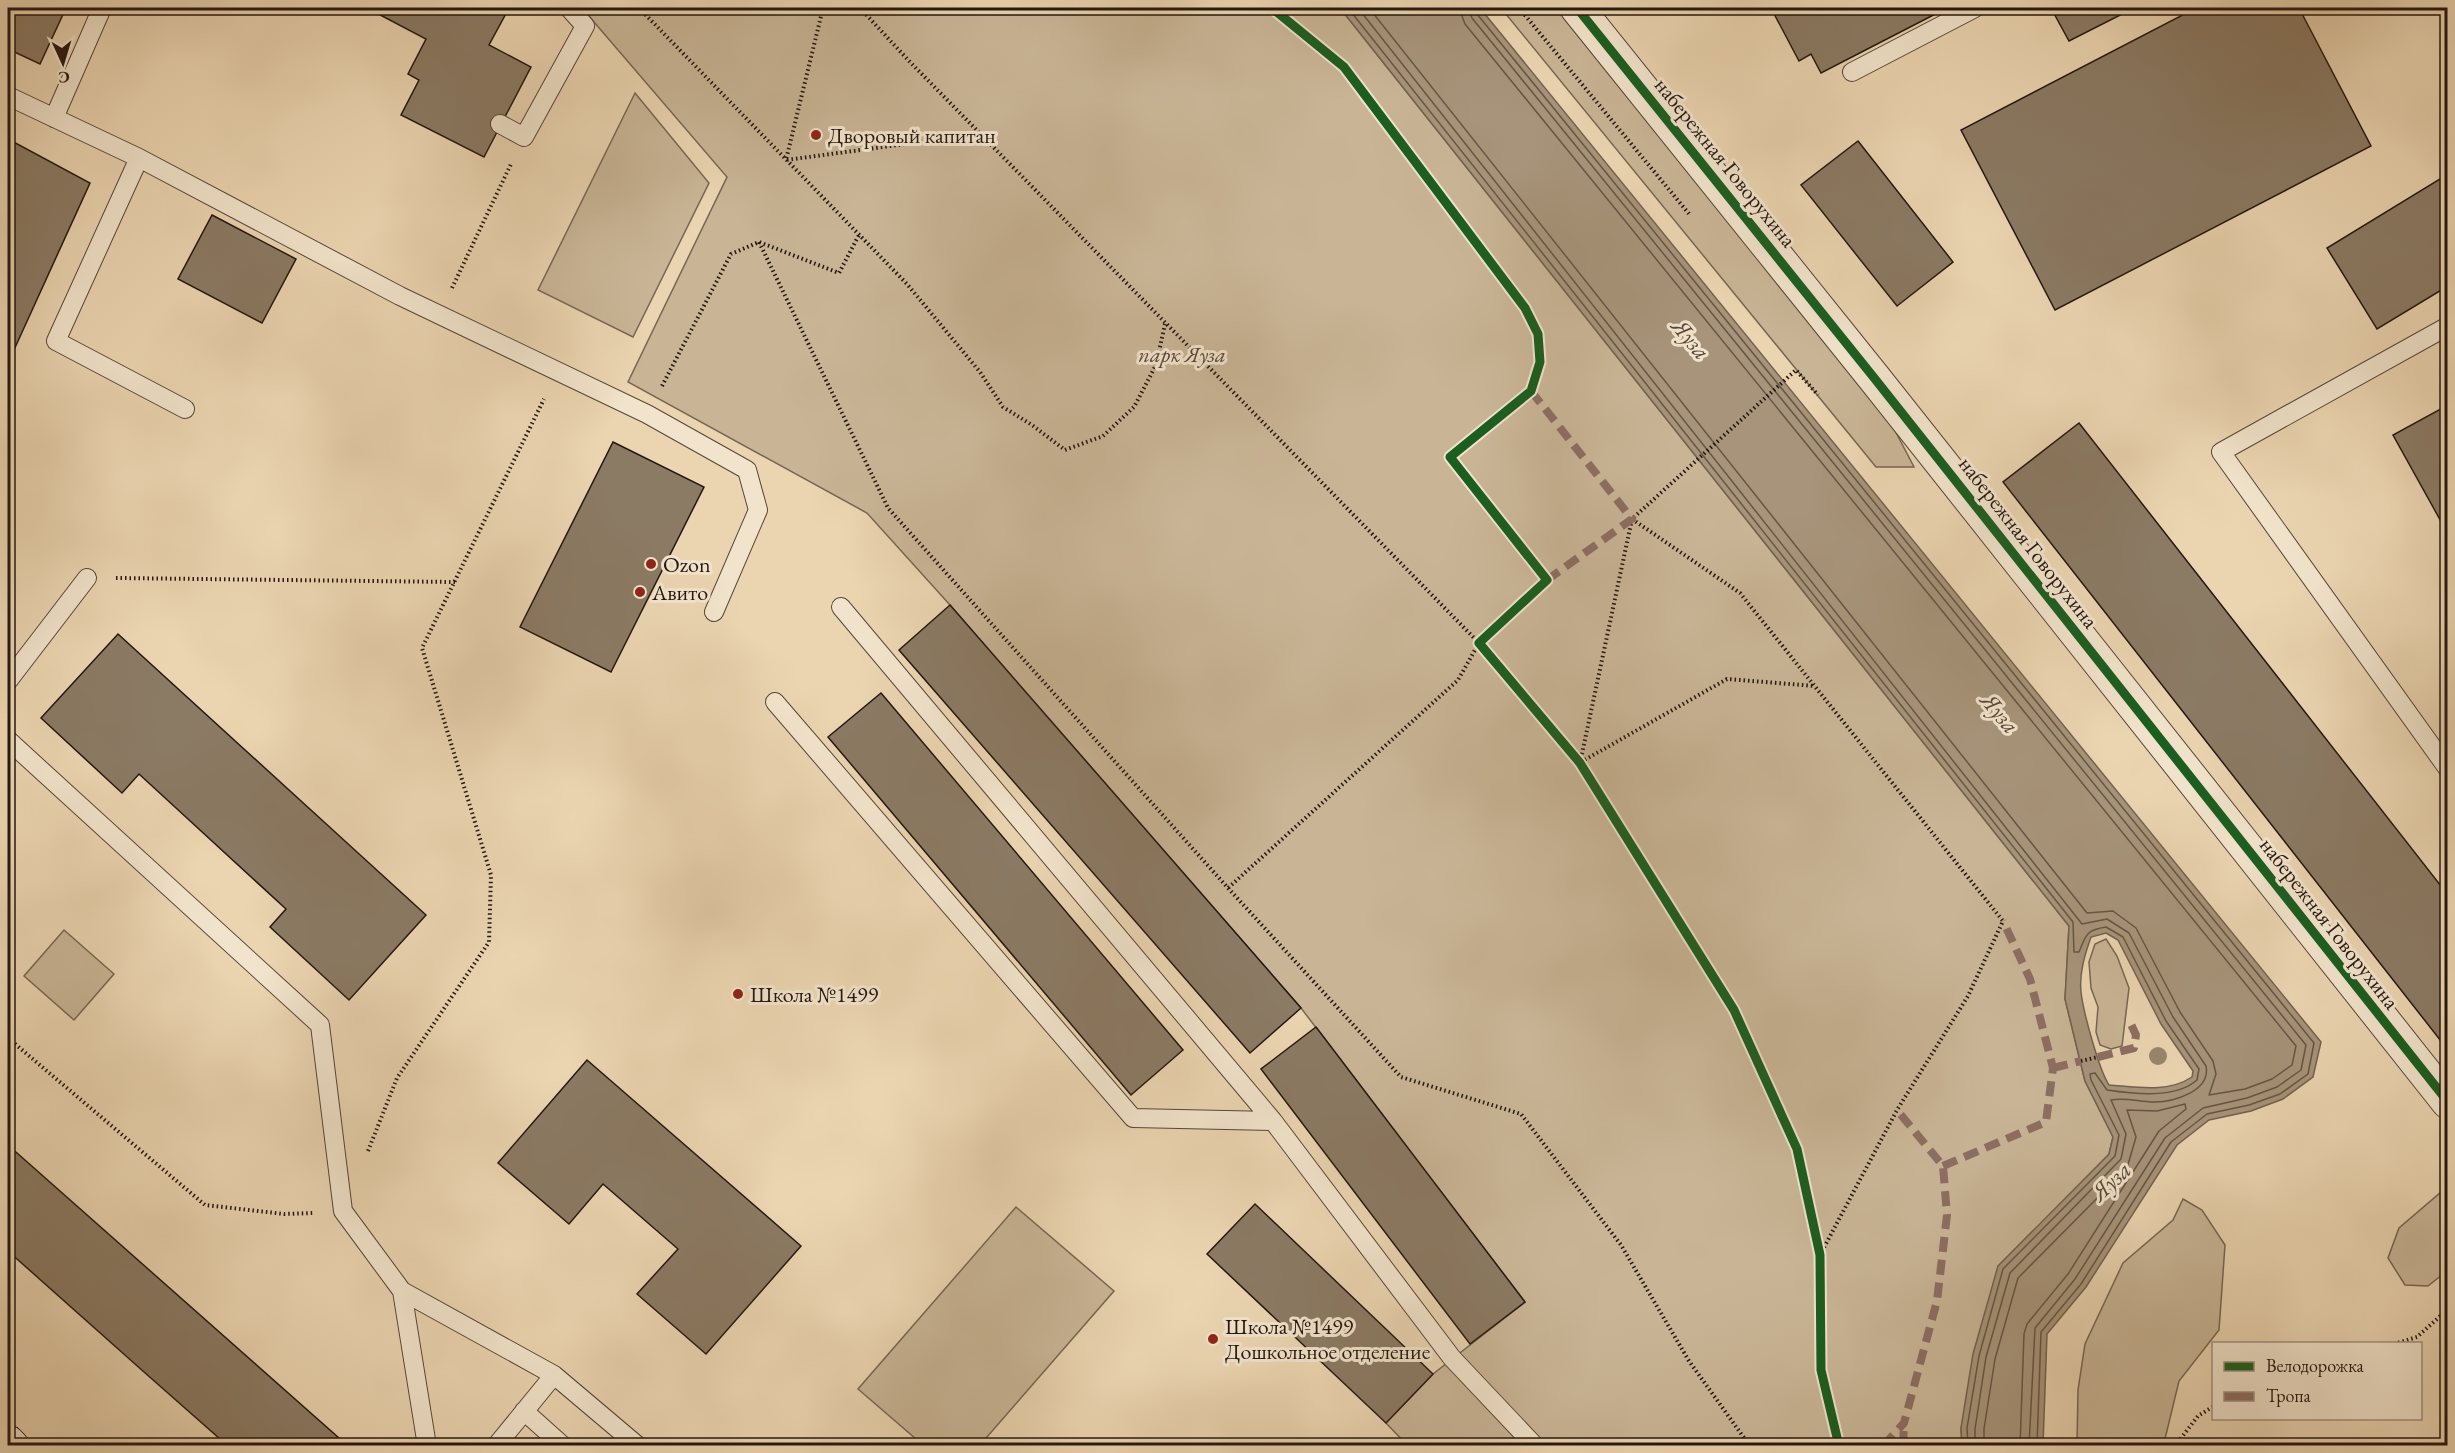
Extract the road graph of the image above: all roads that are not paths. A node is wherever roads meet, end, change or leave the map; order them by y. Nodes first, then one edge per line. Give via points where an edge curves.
1 (102, 8) edge
2 (569, 8) edge
3 (1577, 8) edge
4 (1975, 8) edge
5 (1852, 72) dead end
6 (8, 96) edge
7 (54, 118) junction
8 (500, 124) dead end
9 (139, 158) junction
10 (2448, 326) edge
11 (185, 409) dead end
12 (87, 578) road end
13 (842, 607) dead end
14 (714, 612) dead end
15 (8, 681) edge
16 (775, 702) dead end
17 (8, 740) edge
18 (2448, 769) edge
19 (2448, 1102) edge
20 (1273, 1121) junction
21 (402, 1291) junction
22 (554, 1376) junction
23 (524, 1411) junction
24 (8, 1442) edge
25 (12, 1446) edge
26 (427, 1446) edge
27 (496, 1446) edge
28 (563, 1446) edge
29 (638, 1446) edge
30 (1535, 1446) edge

1 - 7 lane
2 - 8 lane via 585,26 524,137
3 - 19 street, набережная Говорухина
4 - 5 lane
6 - 7 lane
7 - 9 lane
9 - 11 lane via 57,341
9 - 14 lane via 440,315 647,414 747,470 758,510
10 - 18 lane via 2221,452
12 - 15 lane
13 - 20 lane
16 - 20 lane via 1133,1118
17 - 21 lane via 320,1025 343,1211
20 - 30 lane via 1452,1358
21 - 22 lane
21 - 26 lane
22 - 23 lane
22 - 29 lane
23 - 27 lane
23 - 28 lane
24 - 25 street

